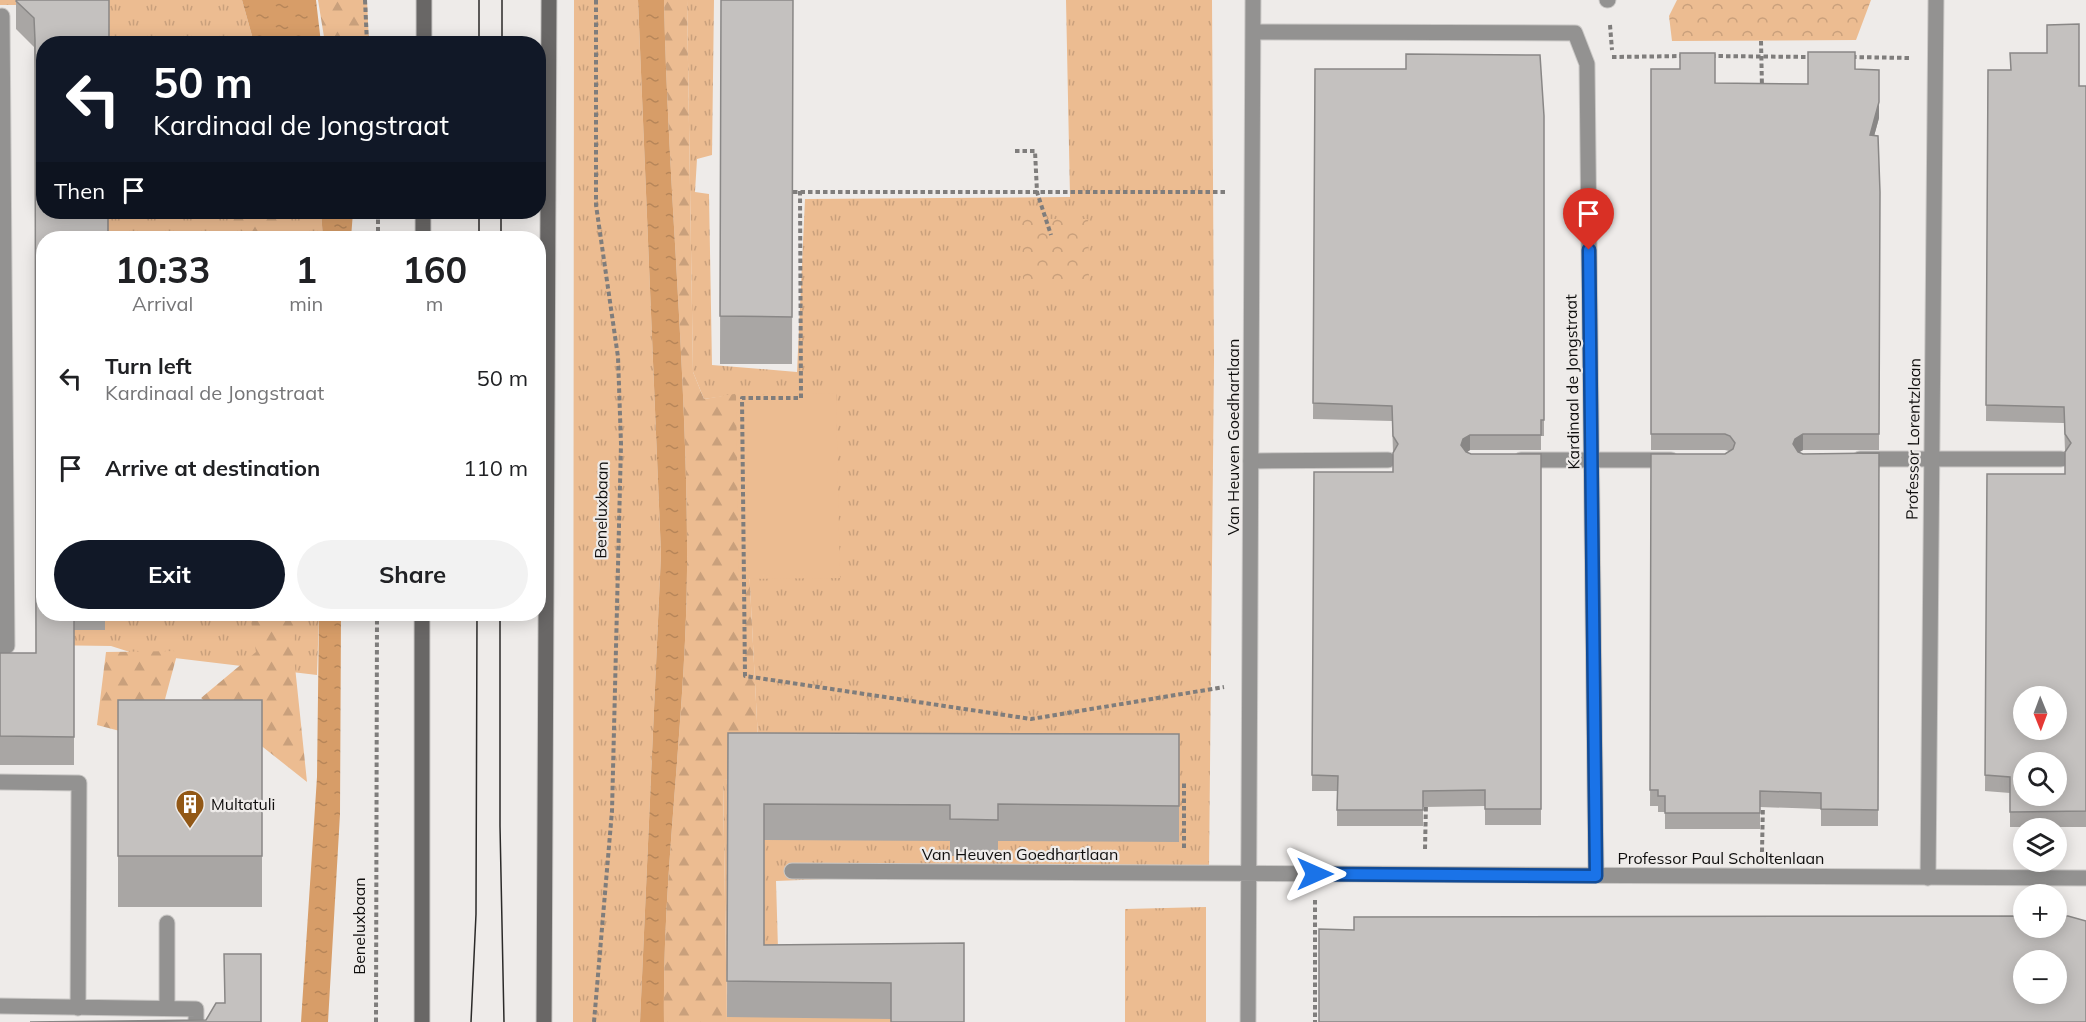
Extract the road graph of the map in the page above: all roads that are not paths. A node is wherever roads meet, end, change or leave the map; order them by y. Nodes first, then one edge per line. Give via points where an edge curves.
1 (424, 0) edge
2 (549, 0) edge
3 (1253, 0) edge
4 (1936, 0) edge
5 (2, 16) dead end
6 (1253, 32) junction
7 (424, 36) edge
8 (1850, 459) edge
9 (1931, 459) junction
10 (2061, 459) dead end
11 (1251, 460) junction
12 (1388, 460) dead end
13 (1504, 460) edge
14 (1591, 460) junction
15 (1691, 460) edge
16 (546, 613) edge
17 (422, 621) edge
18 (546, 621) edge
19 (0, 646) edge
20 (0, 782) edge
21 (792, 871) dead end
22 (1249, 873) junction
23 (1596, 876) junction
24 (1928, 878) junction
25 (2086, 878) edge
26 (168, 923) dead end
27 (0, 1006) edge
28 (78, 1008) junction
29 (167, 1008) junction
30 (196, 1022) edge
31 (422, 1022) edge
32 (544, 1022) edge
33 (1248, 1022) edge

1 - 7 main road
2 - 16 main road
3 - 6 street, Van Heuven Goedhartlaan
4 - 9 street, Professor Lorentzlaan
5 - 19 street via 7,646
6 - 11 street, Van Heuven Goedhartlaan
6 - 14 street, Kardinaal de Jongstraat via 1575,33 1587,64
8 - 9 street
9 - 10 street
9 - 24 street, Professor Lorentzlaan
11 - 12 street
11 - 22 street, Van Heuven Goedhartlaan
13 - 14 street
14 - 15 street
14 - 23 street, Kardinaal de Jongstraat
17 - 31 main road
18 - 32 main road
20 - 28 street via 79,783
21 - 22 street, Van Heuven Goedhartlaan
22 - 23 street, Professor Paul Scholtenlaan
22 - 33 street, Van Heuven Goedhartlaan
23 - 24 street, Professor Paul Scholtenlaan
24 - 25 street, Professor Paul Scholtenlaan
26 - 29 street
27 - 28 street
28 - 29 street
29 - 30 street via 196,1009

